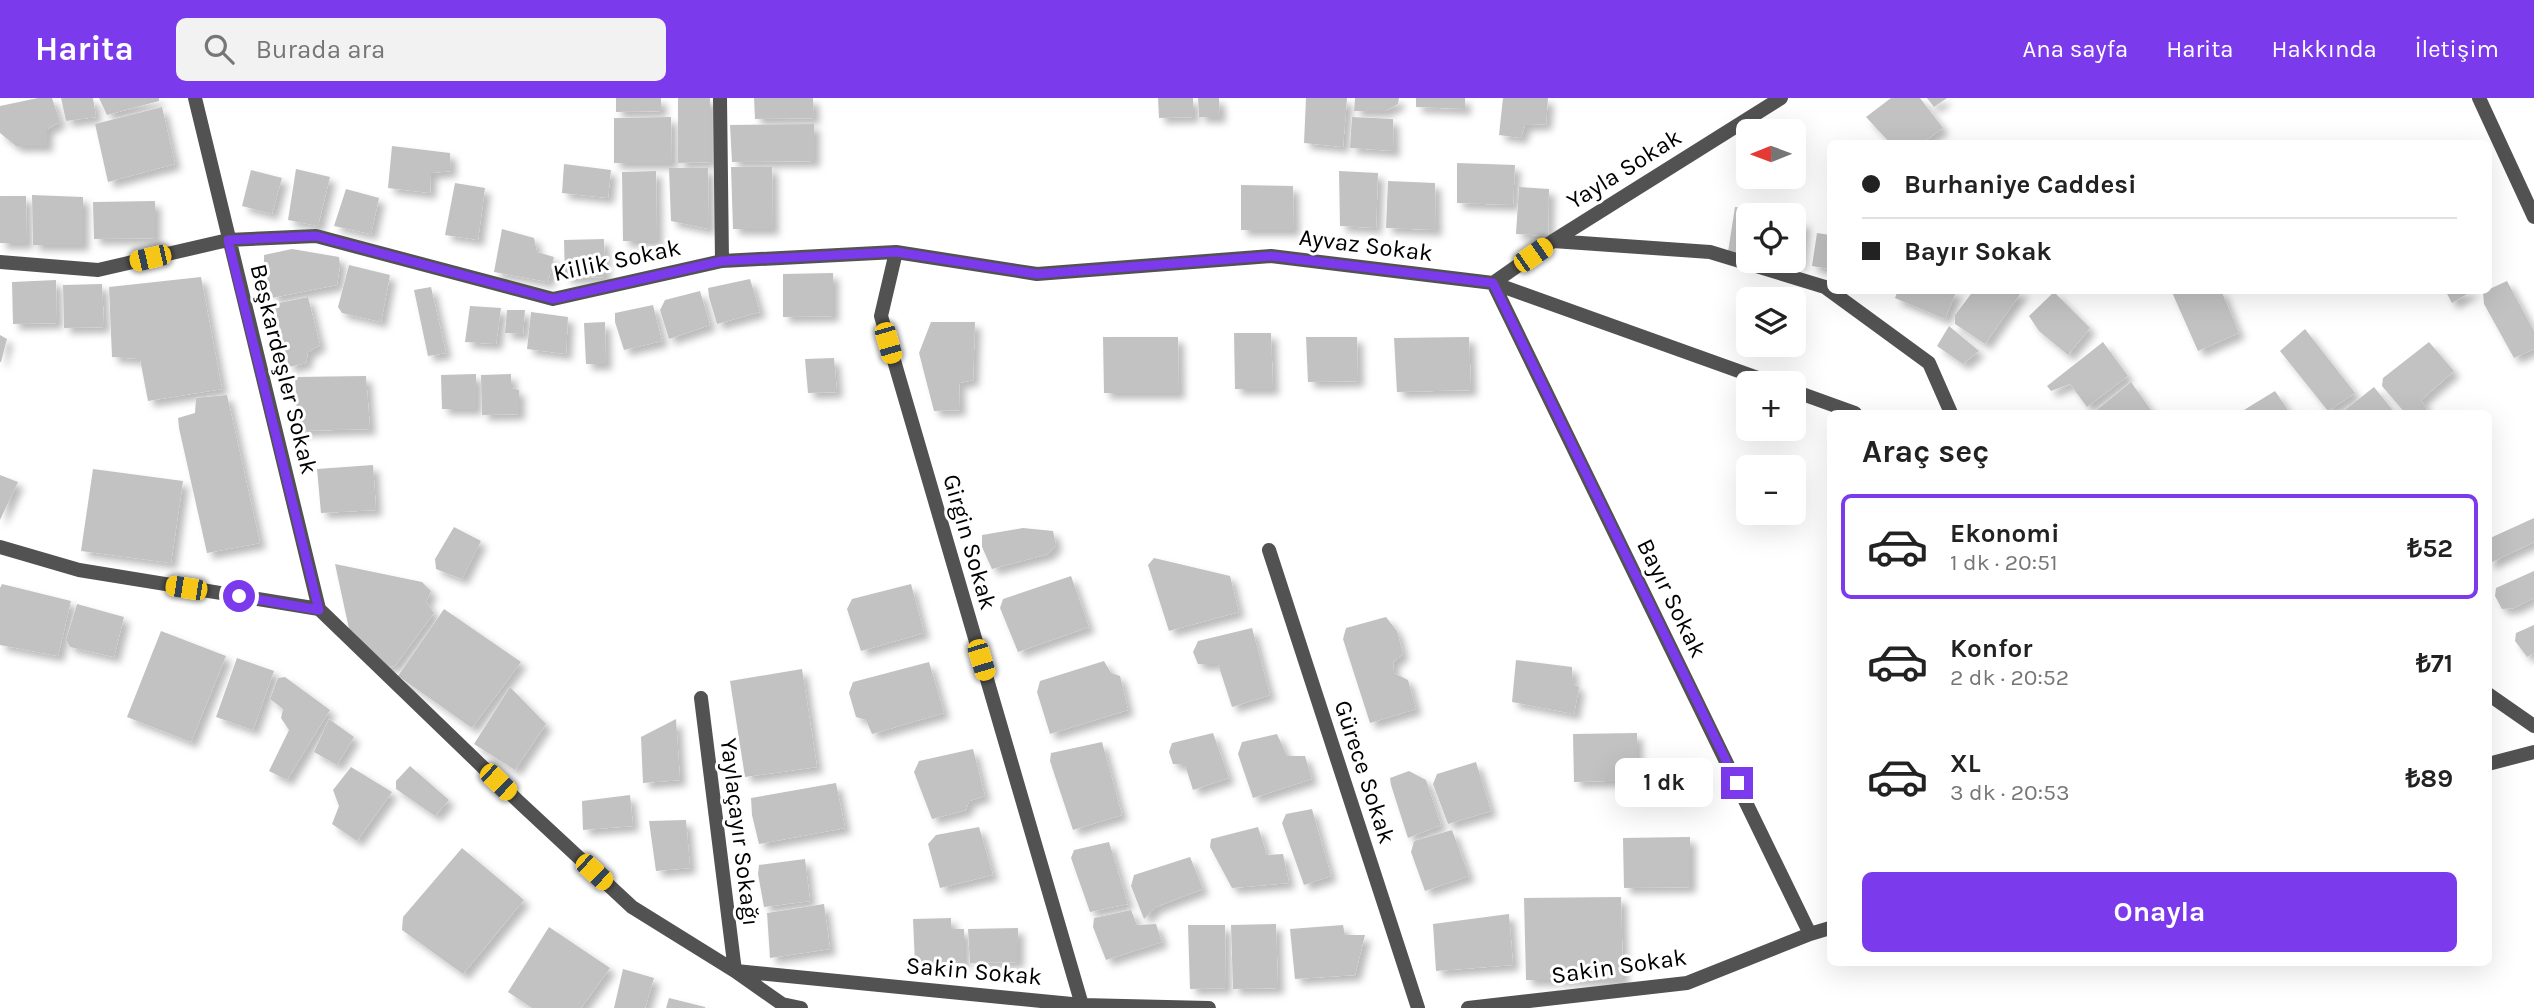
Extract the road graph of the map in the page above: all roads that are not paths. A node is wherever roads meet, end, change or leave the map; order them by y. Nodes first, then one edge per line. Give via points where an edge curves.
1 (195, 98) edge
2 (720, 98) edge
3 (1781, 98) edge
4 (2479, 98) edge
5 (2534, 217) edge
6 (228, 240) junction
7 (1553, 241) junction
8 (896, 252) junction
9 (0, 261) edge
10 (722, 261) junction
11 (1493, 283) junction
12 (1827, 288) edge
13 (1834, 294) edge
14 (1739, 371) edge
15 (1806, 395) edge
16 (1847, 410) edge
17 (1950, 410) edge
18 (0, 547) edge
19 (1269, 550) dead end
20 (319, 610) junction
21 (2492, 697) edge
22 (701, 698) dead end
23 (2534, 726) edge
24 (2534, 752) edge
25 (2492, 763) edge
26 (1827, 929) edge
27 (1810, 933) junction
28 (735, 971) junction
29 (1082, 1005) junction
30 (801, 1008) edge
31 (1209, 1008) edge
32 (1418, 1008) edge
33 (1468, 1008) edge

1 - 6 street, Beşkardeşler Sokak
2 - 10 street
3 - 7 street, Yayla Sokak
4 - 5 street
6 - 9 street, Killik Sokak via 98,270
6 - 10 street, Killik Sokak via 316,236 553,299
6 - 20 street, Beşkardeşler Sokak
7 - 11 street, Yayla Sokak
7 - 12 street via 1710,251
8 - 10 street, Killik Sokak
8 - 11 street, Ayvaz Sokak via 1037,274 1271,256
8 - 29 street, Girgin Sokak via 881,316
11 - 14 street, Ayvaz Sokak
11 - 27 street, Bayır Sokak
13 - 17 street via 1928,363
15 - 16 street
18 - 20 street via 79,570
19 - 32 street, Gürece Sokak
20 - 28 street via 632,907
21 - 23 street
22 - 28 street, Yaylaçayır Sokağı
24 - 25 street
26 - 27 street, Sakin Sokak
27 - 33 street, Sakin Sokak via 1687,983
28 - 29 street, Sakin Sokak
28 - 30 street via 782,1004
29 - 31 street, Sakin Sokak

